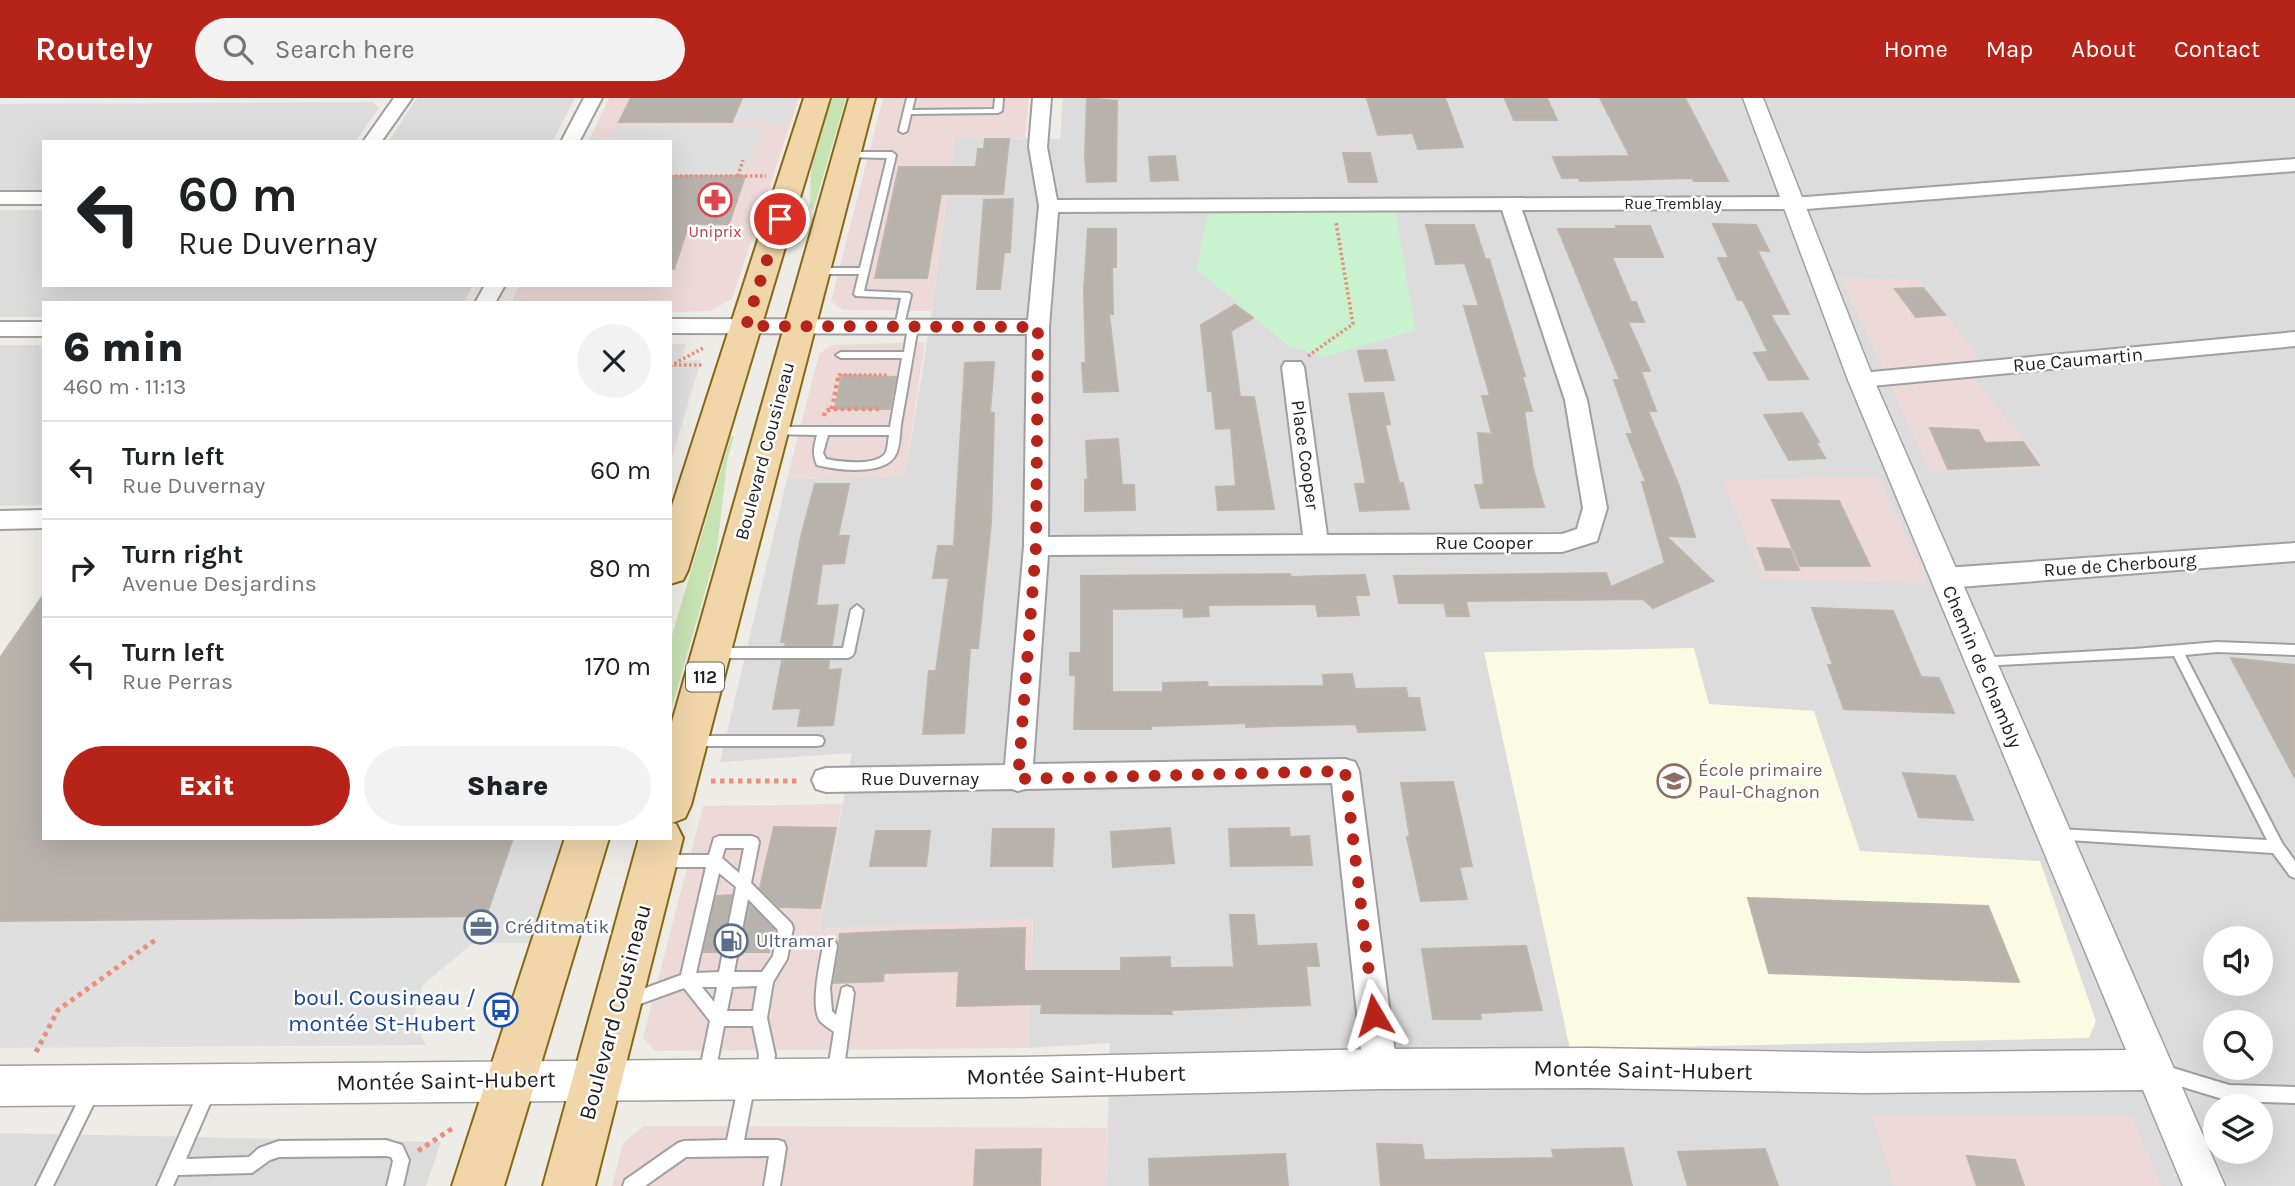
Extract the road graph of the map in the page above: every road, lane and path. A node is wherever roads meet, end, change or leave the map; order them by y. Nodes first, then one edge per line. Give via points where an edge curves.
1 (403, 98) edge
2 (593, 98) edge
3 (817, 98) edge
4 (862, 98) edge
5 (911, 98) edge
6 (999, 98) edge
7 (1042, 98) edge
8 (1740, 98) edge
9 (1753, 98) edge
10 (908, 112) junction
11 (903, 131) dead end
12 (373, 140) edge
13 (571, 140) edge
14 (1768, 145) junction
15 (846, 155) junction
16 (743, 160) dead end
17 (2295, 165) edge
18 (672, 176) edge
19 (738, 176) junction
20 (774, 176) dead end
21 (0, 198) edge
22 (42, 198) edge
23 (1793, 203) junction
24 (1510, 204) junction
25 (1049, 206) junction
26 (1334, 206) junction
27 (815, 271) junction
28 (864, 271) junction
29 (672, 326) edge
30 (746, 326) junction
31 (799, 327) junction
32 (907, 327) junction
33 (1038, 327) junction
34 (0, 329) edge
35 (42, 329) edge
36 (2295, 340) edge
37 (712, 346) dead end
38 (841, 355) dead end
39 (908, 355) junction
40 (713, 365) dead end
41 (672, 366) edge
42 (1293, 367) joint
43 (896, 375) dead end
44 (1861, 380) junction
45 (891, 409) dead end
46 (771, 431) junction
47 (823, 431) junction
48 (895, 431) junction
49 (42, 519) edge
50 (0, 520) edge
51 (1316, 543) junction
52 (1036, 546) junction
53 (2295, 552) edge
54 (672, 565) edge
55 (1945, 578) junction
56 (857, 610) dead end
57 (2177, 650) junction
58 (2295, 650) edge
59 (712, 653) junction
60 (1980, 662) junction
61 (687, 741) junction
62 (817, 741) dead end
63 (1018, 779) junction
64 (826, 780) dead end
65 (705, 781) dead end
66 (798, 781) dead end
67 (672, 797) edge
68 (2053, 835) junction
69 (586, 840) edge
70 (2277, 847) junction
71 (658, 850) edge
72 (715, 861) junction
73 (2295, 872) edge
74 (744, 885) junction
75 (158, 938) dead end
76 (830, 946) dead end
77 (687, 979) junction
78 (727, 979) junction
79 (766, 979) junction
80 (847, 993) dead end
81 (617, 1006) junction
82 (758, 1018) junction
83 (718, 1019) junction
84 (841, 1029) junction
85 (1380, 1069) junction
86 (2152, 1070) junction
87 (834, 1077) junction
88 (706, 1078) junction
89 (756, 1078) junction
90 (511, 1080) junction
91 (597, 1080) junction
92 (211, 1084) junction
93 (95, 1085) junction
94 (9, 1086) edge
95 (2295, 1095) edge
96 (453, 1128) dead end
97 (734, 1149) junction
98 (415, 1153) dead end
99 (173, 1167) junction
100 (44, 1186) edge
101 (165, 1186) edge
102 (395, 1186) edge
103 (478, 1186) edge
104 (569, 1186) edge
105 (631, 1186) edge
106 (772, 1186) edge
107 (2204, 1186) edge

1 - 12 street
2 - 13 street
3 - 30 main road
4 - 15 main road, Boulevard Cousineau / 112
5 - 10 lane
6 - 10 lane via 998,111
7 - 25 street via 1038,148
8 - 14 street, Chemin de Chambly
9 - 14 street, Chemin de Chambly
10 - 11 lane
14 - 23 street, Chemin de Chambly
15 - 27 main road, Boulevard Cousineau / 112
15 - 28 lane via 892,155
16 - 19 path
17 - 23 street, Rue Tremblay
18 - 19 path
19 - 20 path
21 - 22 street
23 - 24 street, Rue Tremblay
23 - 44 street, Chemin de Chambly
24 - 26 street, Rue Tremblay
24 - 51 street, Rue Cooper via 1576,400 1595,508 1588,534 1562,543
25 - 26 street, Rue Tremblay
25 - 33 street
26 - 42 path via 1353,324
27 - 28 lane
27 - 31 main road, Boulevard Cousineau / 112
28 - 32 lane via 859,294 906,295
29 - 30 street
30 - 31 street
30 - 54 main road
31 - 32 street
31 - 46 main road, Boulevard Cousineau / 112
32 - 33 street
32 - 39 lane
33 - 52 street
34 - 35 street
36 - 44 street, Rue Caumartin
37 - 41 path
38 - 39 lane
39 - 48 lane
40 - 41 path
42 - 51 street, Place Cooper
43 - 45 path via 839,375 832,409
44 - 55 street, Chemin de Chambly
46 - 47 lane
46 - 59 main road, Boulevard Cousineau / 112
47 - 48 lane
47 - 48 lane via 818,453 821,462 874,464 889,457
49 - 50 street
51 - 52 street, Rue Cooper
52 - 63 street
53 - 55 street, Rue de Cherbourg
55 - 60 street, Chemin de Chambly
56 - 59 lane via 848,653
57 - 58 lane
57 - 60 lane
57 - 70 lane
59 - 61 main road, Boulevard Cousineau / 112
60 - 68 street, Chemin de Chambly
61 - 62 lane
61 - 67 main road, Boulevard Cousineau / 112
63 - 64 street, Rue Duvernay
63 - 85 street, Rue Duvernay via 1345,771
65 - 66 path
68 - 70 lane
68 - 86 street, Chemin de Chambly
69 - 90 main road
70 - 73 lane
71 - 72 lane
71 - 81 main road, Boulevard Cousineau
72 - 74 lane
72 - 74 lane via 719,842 752,842
72 - 77 lane
74 - 78 lane
74 - 79 lane via 786,928 780,959
75 - 94 path via 58,1010
76 - 84 lane via 823,988 825,1014
77 - 78 lane
77 - 81 lane
77 - 83 lane
78 - 79 lane
78 - 83 lane
79 - 82 lane
80 - 84 lane
81 - 91 main road, Boulevard Cousineau
82 - 83 lane
82 - 89 lane via 767,1055
83 - 88 lane
84 - 87 lane
85 - 86 street, Montée Saint-Hubert
85 - 87 street, Montée Saint-Hubert
86 - 95 lane via 2229,1093
86 - 107 street, Chemin de Chambly
87 - 89 street, Montée Saint-Hubert
88 - 89 street, Montée Saint-Hubert
88 - 91 street, Montée Saint-Hubert
89 - 97 lane
90 - 91 street, Montée Saint-Hubert
90 - 92 street, Montée Saint-Hubert
90 - 103 main road
91 - 104 main road, Boulevard Cousineau
92 - 93 street, Montée Saint-Hubert
92 - 99 lane
93 - 94 street, Montée Saint-Hubert
93 - 100 lane
96 - 98 path
97 - 105 lane via 684,1149
97 - 106 lane via 778,1148
99 - 101 lane
99 - 102 lane via 252,1165 279,1149 386,1148 401,1160

